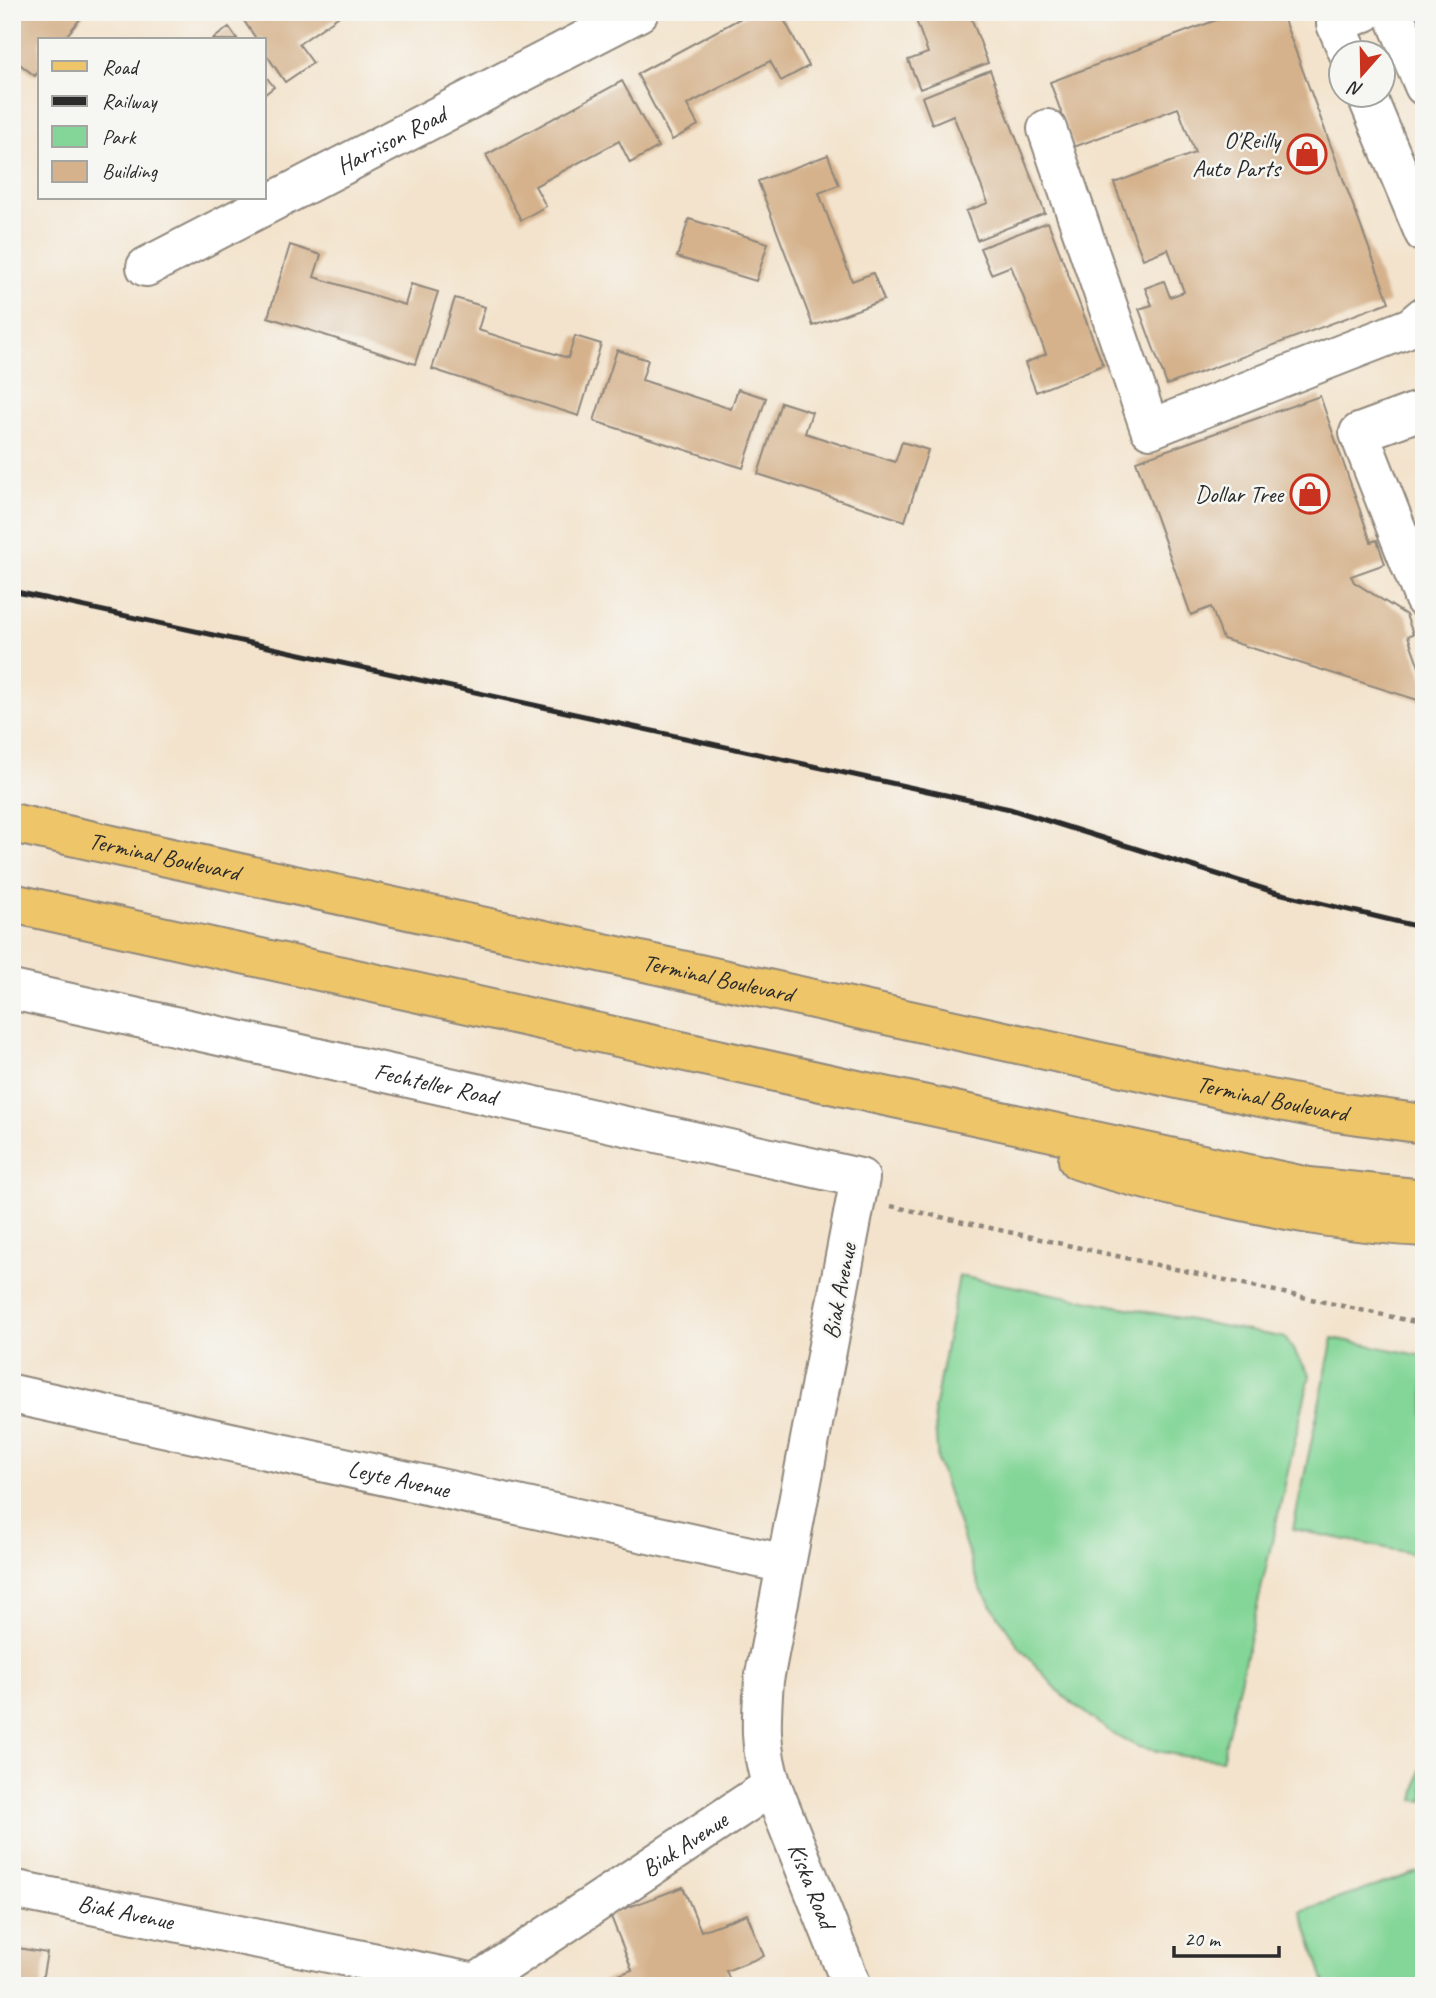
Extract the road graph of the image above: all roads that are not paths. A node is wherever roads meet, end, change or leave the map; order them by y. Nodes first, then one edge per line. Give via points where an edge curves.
1 (639, 12) edge
2 (1365, 12) edge
3 (1393, 12) edge
4 (1342, 38) edge
5 (1424, 86) edge
6 (1372, 108) edge
7 (1047, 129) dead end
8 (1424, 233) edge
9 (146, 267) dead end
10 (1424, 316) edge
11 (1424, 409) edge
12 (1424, 599) edge
13 (12, 823) edge
14 (12, 903) edge
15 (12, 990) edge
16 (880, 1095) junction
17 (1424, 1124) edge
18 (860, 1178) joint
19 (1424, 1199) edge
20 (1424, 1227) edge
21 (12, 1394) edge
22 (786, 1564) junction
23 (772, 1786) junction
24 (12, 1889) edge
25 (476, 1984) edge
26 (852, 1986) edge

1 - 9 street, Harrison Road
2 - 4 street via 1336,24
3 - 5 street
6 - 8 street
7 - 10 street via 1150,429 1411,327
11 - 12 street via 1359,433
13 - 17 main road, Terminal Boulevard via 1255,1096
14 - 16 main road
15 - 18 street, Fechteller Road
16 - 19 main road via 1309,1187
16 - 20 main road via 1129,1177 1299,1213
18 - 22 street, Biak Avenue
21 - 22 street, Leyte Avenue
22 - 23 street, Biak Avenue via 764,1680 760,1731
23 - 25 street, Biak Avenue
23 - 26 street, Kiska Road
24 - 25 street, Biak Avenue

